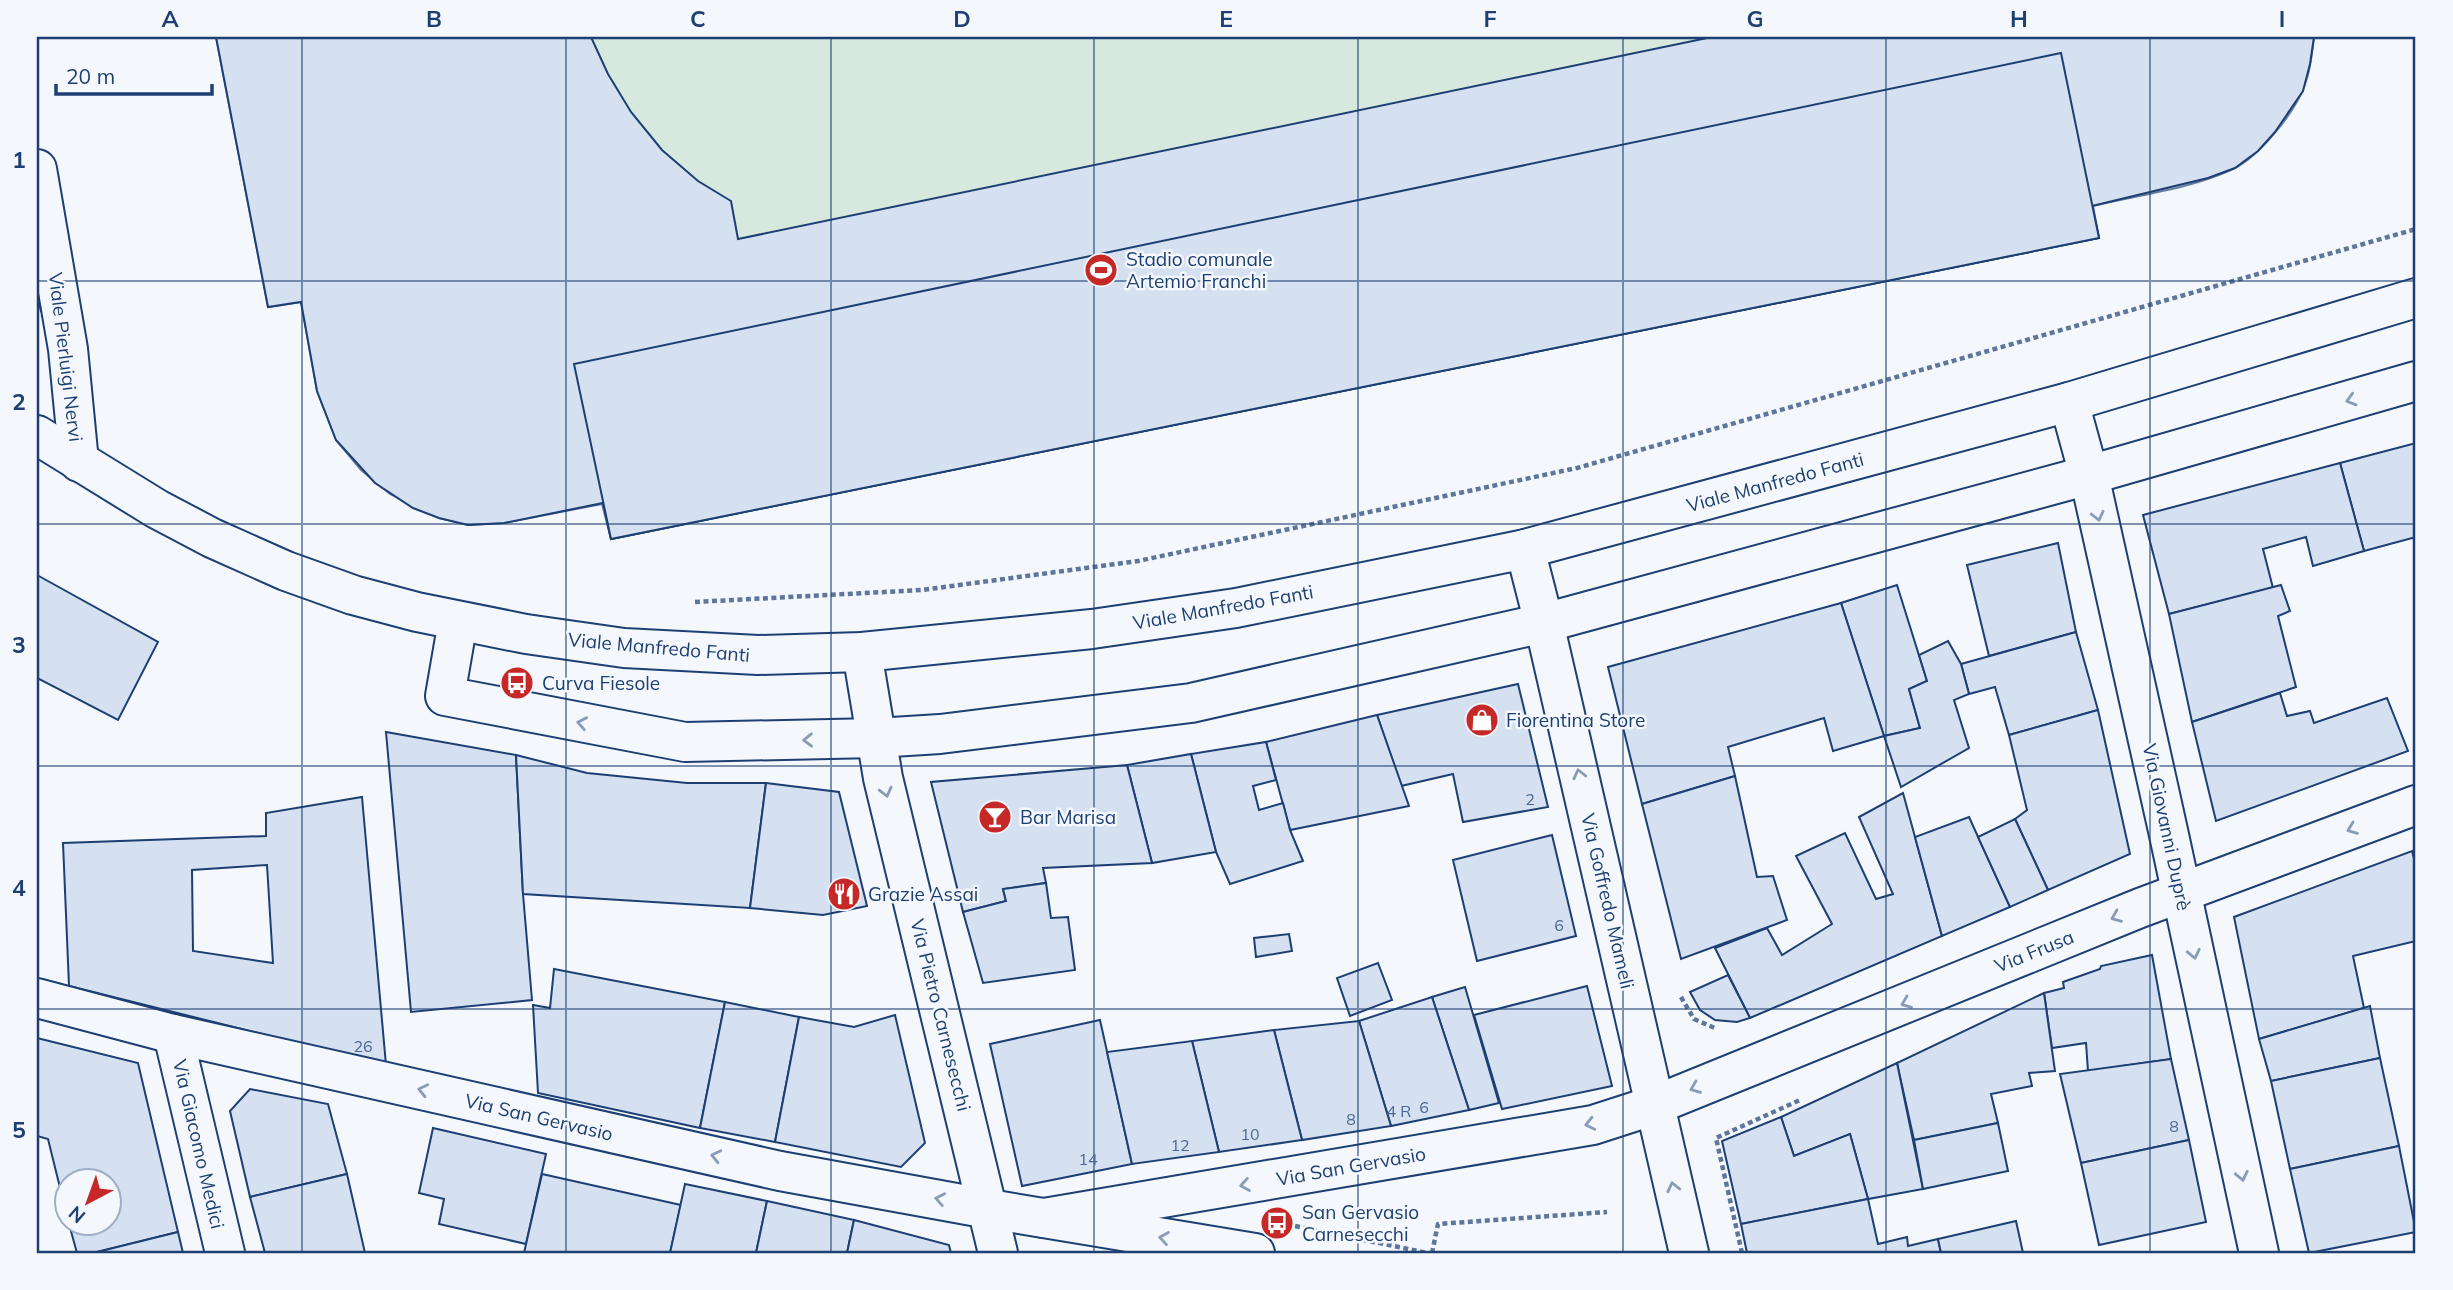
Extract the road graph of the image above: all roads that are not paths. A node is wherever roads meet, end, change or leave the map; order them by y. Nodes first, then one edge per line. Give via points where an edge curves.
1 (37, 169) edge
2 (2416, 298) edge
3 (2416, 381) edge
4 (2069, 402) junction
5 (37, 435) edge
6 (79, 462) junction
7 (2089, 475) junction
8 (1525, 549) junction
9 (458, 621) junction
10 (1544, 623) junction
11 (862, 652) junction
12 (876, 738) junction
13 (2416, 805) edge
14 (2181, 892) junction
15 (37, 998) edge
16 (173, 1034) junction
17 (1655, 1105) junction
18 (989, 1209) junction
19 (1044, 1218) junction
20 (225, 1253) edge
21 (998, 1253) edge
22 (1255, 1253) edge
23 (1689, 1253) edge
24 (2259, 1253) edge

1 - 6 street, Viale Pierluigi Nervi via 68,349
2 - 4 street, Viale Manfredo Fanti
3 -> 7 street
4 - 7 street, Via Giovanni Duprè
4 - 8 street, Viale Manfredo Fanti
5 - 6 street, Viale Manfredo Fanti
6 - 9 street, Viale Manfredo Fanti via 212,538 286,571 353,595
7 - 10 street
7 -> 14 street, Via Giovanni Duprè
8 - 10 street, Via Goffredo Mameli
8 - 11 street, Viale Manfredo Fanti via 1236,608 1092,629
9 - 11 street, Viale Manfredo Fanti via 676,652
12 -> 9 street via 685,743 445,696
10 - 12 street via 1191,703
17 -> 10 street, Via Goffredo Mameli
11 - 12 street, Via Pietro Carnesecchi
12 -> 18 street, Via Pietro Carnesecchi
13 -> 14 street, Via Frusa
14 -> 17 street, Via Frusa
14 -> 24 street, Via Giovanni Duprè
15 - 16 street, Via San Gervasio
18 -> 16 street, Via San Gervasio via 780,1171
16 - 20 street, Via Giacomo Medici
17 -> 19 street, Via San Gervasio via 1593,1125
23 -> 17 street, Via Goffredo Mameli
18 - 19 street, Via San Gervasio
18 - 21 street, Via Pietro Carnesecchi
22 -> 19 street, Via San Gervasio

